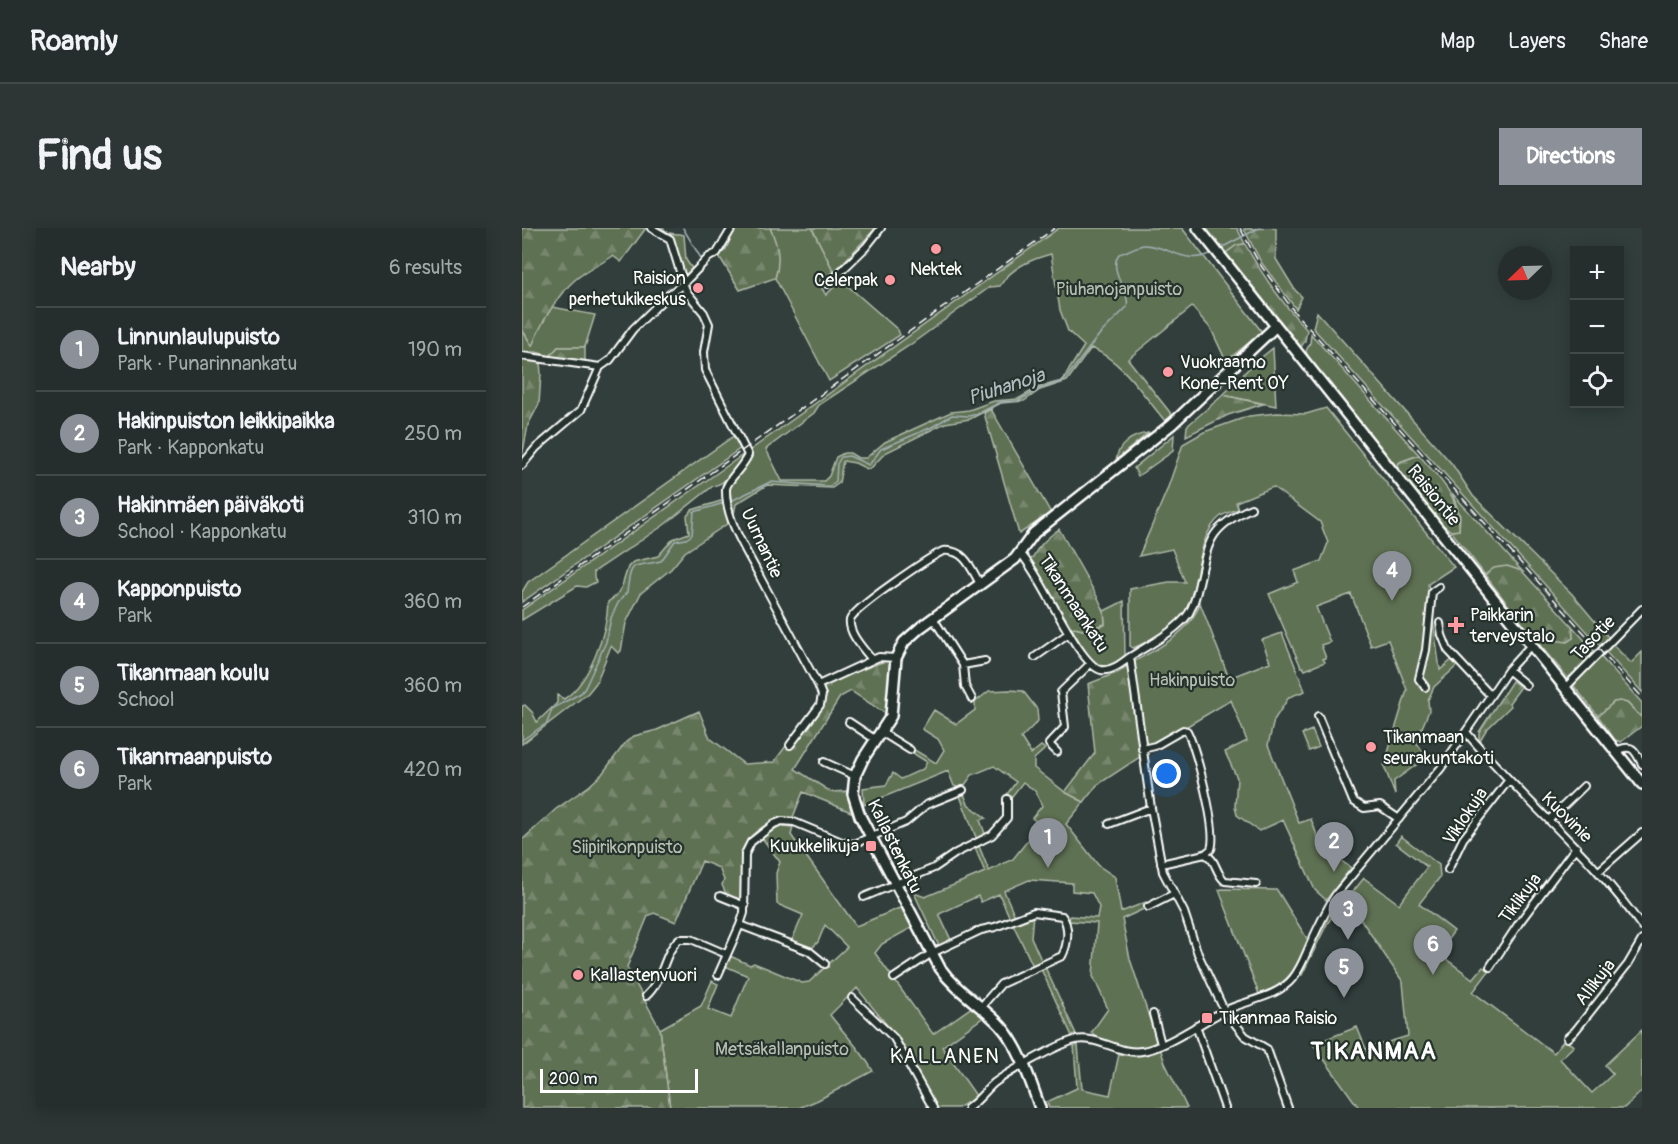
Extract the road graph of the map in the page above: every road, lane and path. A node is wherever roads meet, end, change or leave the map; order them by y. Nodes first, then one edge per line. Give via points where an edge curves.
1 (651, 228) edge
2 (732, 228) edge
3 (881, 228) edge
4 (1198, 228) edge
5 (683, 284) junction
6 (828, 284) dead end
7 (1276, 326) junction
8 (522, 356) edge
9 (600, 367) junction
10 (522, 465) edge
11 (1251, 508) dead end
12 (1020, 553) junction
13 (980, 584) junction
14 (1439, 587) dead end
15 (1642, 609) edge
16 (933, 618) junction
17 (1440, 623) dead end
18 (1070, 633) junction
19 (1532, 644) junction
20 (1035, 657) dead end
21 (1130, 657) junction
22 (896, 658) junction
23 (872, 660) junction
24 (986, 661) dead end
25 (1090, 664) junction
26 (963, 665) junction
27 (1508, 670) junction
28 (818, 685) junction
29 (1526, 685) dead end
30 (1425, 687) dead end
31 (1566, 687) junction
32 (1490, 695) junction
33 (972, 699) dead end
34 (1318, 716) dead end
35 (849, 722) dead end
36 (1466, 732) junction
37 (878, 736) junction
38 (790, 745) dead end
39 (1142, 749) junction
40 (910, 750) dead end
41 (1616, 751) junction
42 (1057, 752) dead end
43 (824, 762) dead end
44 (1642, 764) edge
45 (855, 776) junction
46 (1508, 781) junction
47 (1642, 784) edge
48 (1584, 786) dead end
49 (963, 790) dead end
50 (1007, 799) dead end
51 (1150, 808) junction
52 (1399, 819) junction
53 (1550, 819) junction
54 (1108, 824) dead end
55 (1642, 833) edge
56 (870, 837) junction
57 (1576, 847) junction
58 (1205, 854) junction
59 (1161, 864) junction
60 (1448, 870) dead end
61 (1599, 871) junction
62 (1256, 884) dead end
63 (895, 885) junction
64 (1174, 894) junction
65 (720, 896) dead end
66 (864, 897) dead end
67 (745, 906) junction
68 (1148, 906) dead end
69 (741, 925) junction
70 (1642, 927) edge
71 (1642, 940) edge
72 (932, 953) junction
73 (726, 954) junction
74 (825, 964) dead end
75 (1490, 967) dead end
76 (718, 975) dead end
77 (894, 978) dead end
78 (646, 996) dead end
79 (852, 998) dead end
80 (980, 1008) junction
81 (1224, 1010) junction
82 (1152, 1014) dead end
83 (1196, 1026) junction
84 (1567, 1038) dead end
85 (1161, 1044) junction
86 (1024, 1065) junction
87 (933, 1108) edge
88 (968, 1108) edge
89 (1040, 1108) edge
90 (1225, 1108) edge
91 (1288, 1108) edge

1 - 5 street via 670,239
2 - 5 street via 717,253
3 - 6 street
4 - 7 street, Raisiontie
5 - 9 street via 633,329
5 - 28 street, Uurnantie via 709,324 705,370 748,455 726,489 729,513
7 - 12 street, Tikanmaankatu via 1172,424 1034,533
7 - 19 street, Raisiontie
8 - 9 street
9 - 10 street via 581,410
11 - 21 street via 1226,522 1213,536 1187,616
12 - 13 street
12 - 18 street, Tikanmaankatu via 1034,569
13 - 16 street
13 - 23 street via 963,556 943,551 865,603 852,615 850,626
14 - 30 street via 1432,592 1419,679
15 - 31 street, Tasotie
16 - 22 street via 911,634
16 - 26 street
17 - 32 street via 1448,650
18 - 20 street
18 - 25 street, Tikanmaankatu
19 - 27 street
19 - 31 street, Raisiontie
21 - 25 street, Tikanmaankatu via 1106,670
21 - 39 street, Tikanmaankatu
22 - 23 street
22 - 37 street via 891,716
23 - 28 street
24 - 26 street
25 - 42 street via 1061,692 1065,727 1049,744
26 - 33 street via 965,686
27 - 29 street
27 - 32 street
28 - 38 street via 820,705
31 - 41 street, Raisiontie
32 - 36 street
34 - 52 street via 1353,801 1364,808 1380,806
35 - 37 street
36 - 46 street, Kuovinie
36 - 52 street
37 - 40 street
37 - 45 street
39 - 51 street, Tikanmaankatu
39 - 58 street via 1183,730 1189,734 1210,811 1213,844
41 - 44 street via 1630,748
41 - 47 street, Raisiontie
43 - 45 street
45 - 56 street, Kallastenkatu via 855,805
46 - 53 street, Kuovinie
46 - 60 street, Viklokuja via 1463,838
48 - 53 street
49 - 56 street via 926,805 906,822
50 - 63 street via 1007,818 992,835 939,866
51 - 54 street
51 - 59 street, Tikanmaankatu
52 - 81 street via 1337,893 1292,979 1278,990
53 - 57 street, Kuovinie
55 - 61 street
56 - 63 street, Kallastenkatu
56 - 67 street via 848,844 794,822 774,824 751,842 744,854
57 - 61 street, Kuovinie
57 - 75 street, Tiklikuja
58 - 59 street
58 - 62 street via 1225,881
59 - 64 street, Tikanmaankatu
61 - 70 street, Kuovinie
63 - 66 street
63 - 72 street, Kallastenkatu
64 - 68 street
64 - 81 street, Tikanmaankatu
65 - 67 street
67 - 69 street
69 - 73 street
69 - 74 street via 809,951
71 - 84 street, Allikuja via 1623,970
72 - 77 street
72 - 80 street, Kallastenkatu via 950,981
72 - 80 street via 973,933 1035,912 1058,914 1065,919 1062,956 1001,984
73 - 76 street
73 - 78 street via 692,939 678,939
79 - 87 street via 894,1038
80 - 86 street, Kallastenkatu via 1004,1030
81 - 83 street
81 - 91 street, Tikanmaankatu via 1245,1036 1267,1048
82 - 85 street
83 - 85 street
83 - 90 street
85 - 86 street via 1137,1052 1075,1040
86 - 88 street via 992,1085
86 - 89 street, Kallastenkatu

